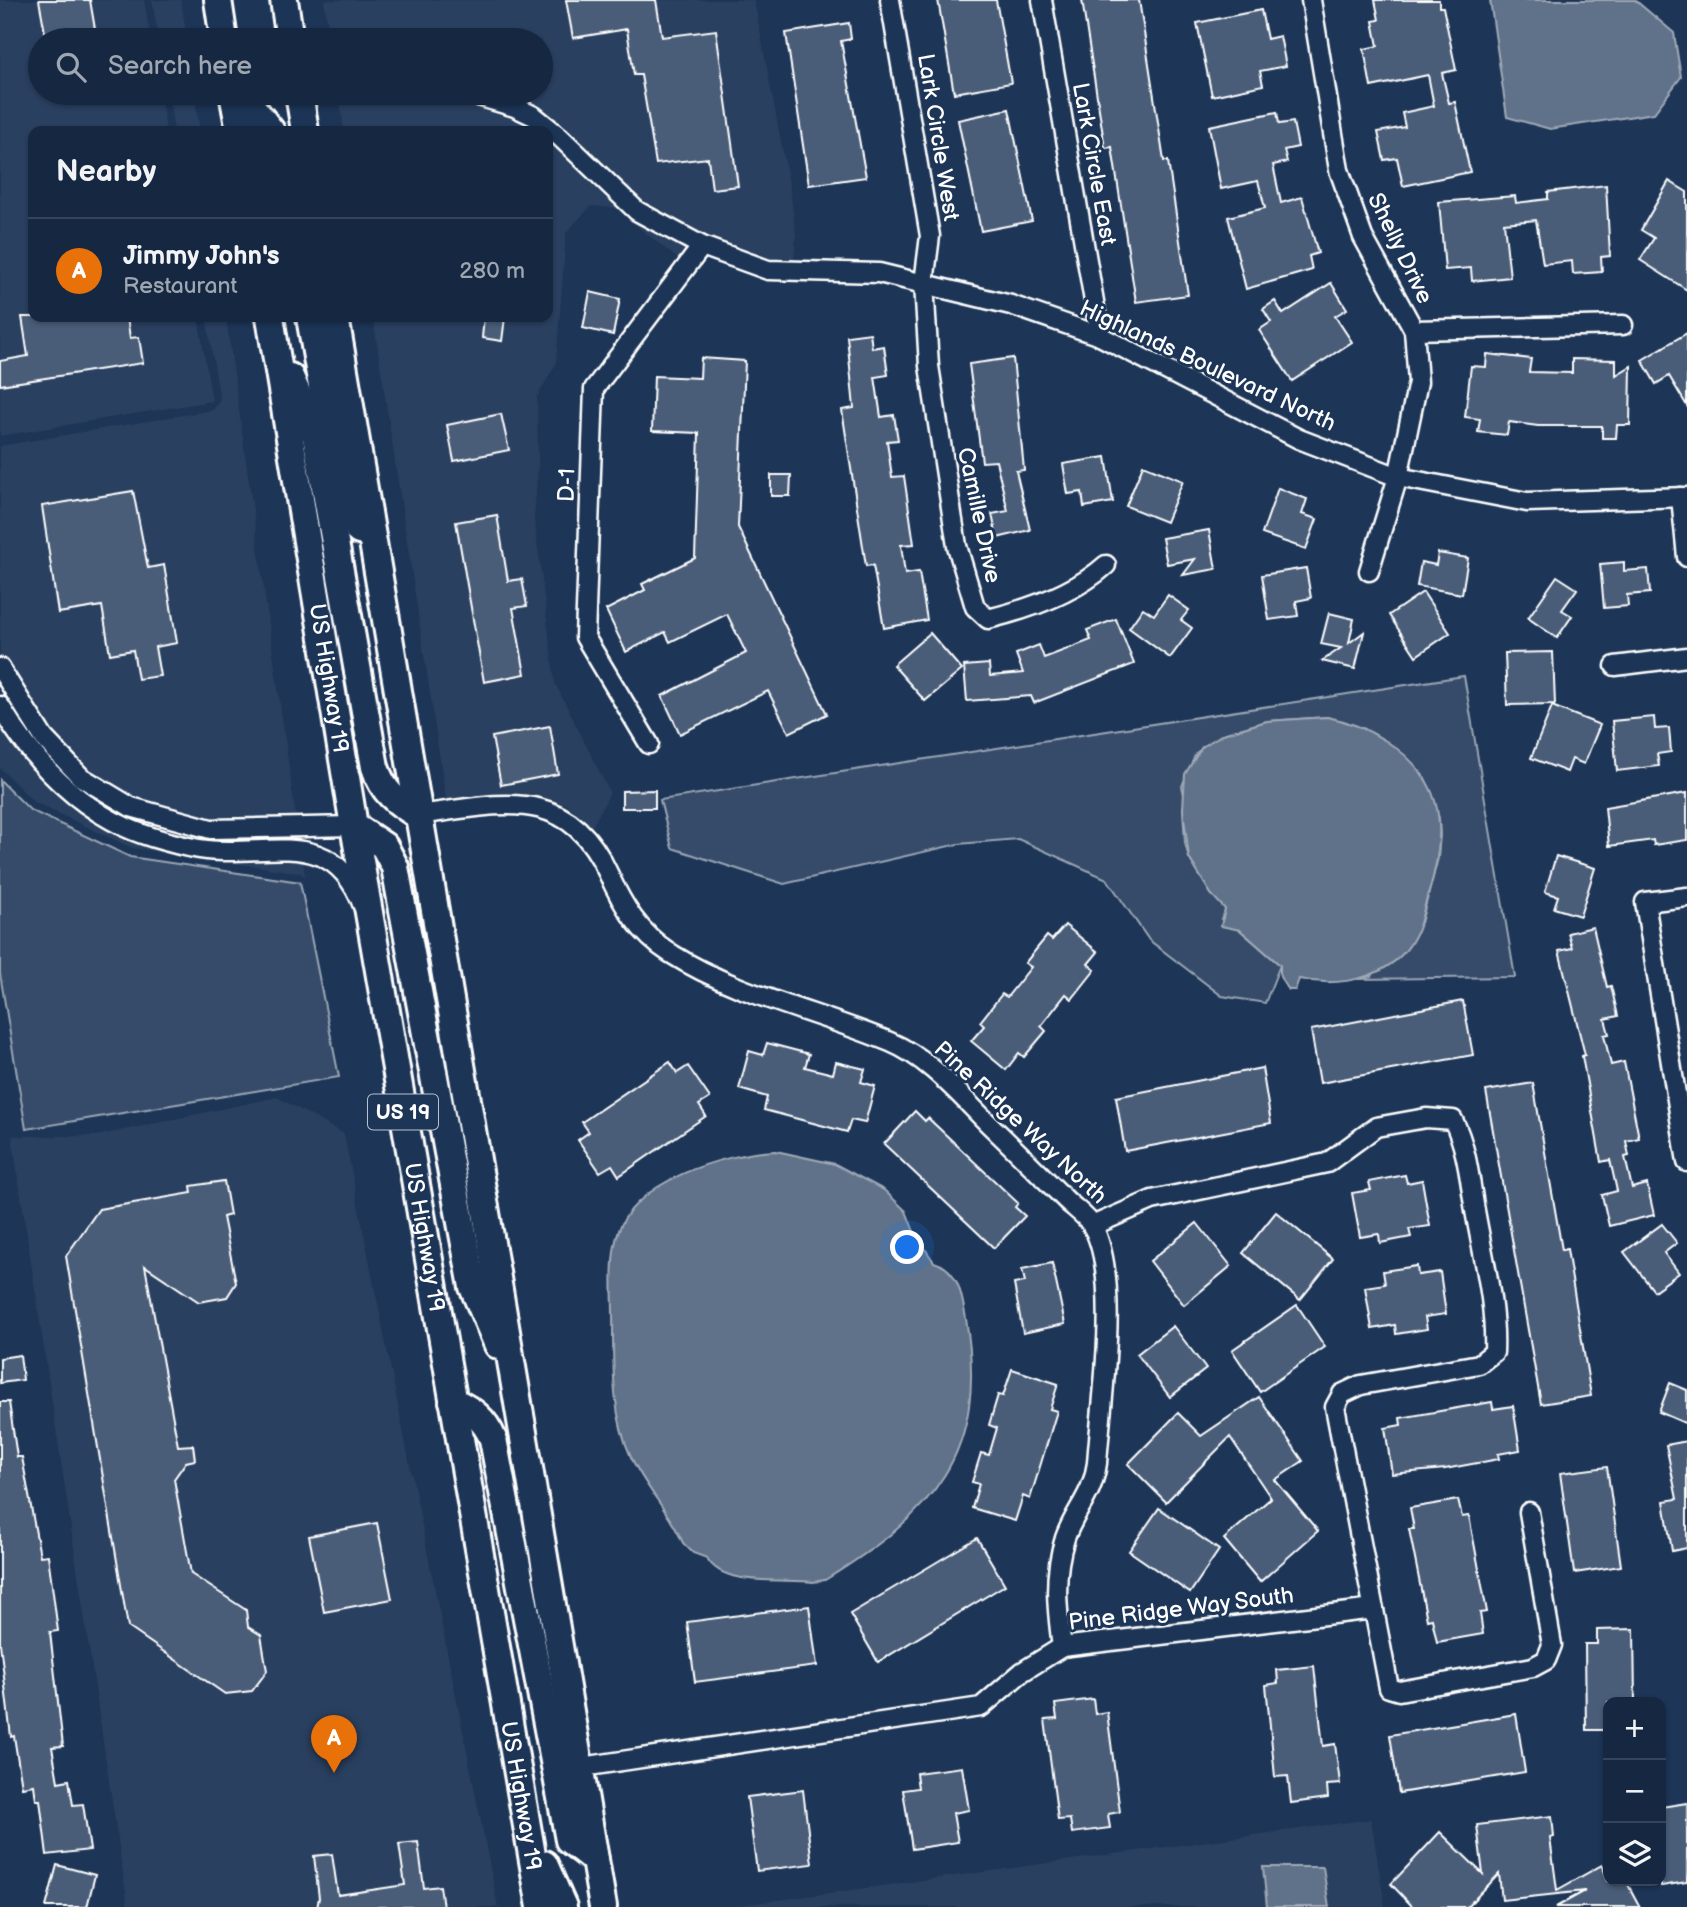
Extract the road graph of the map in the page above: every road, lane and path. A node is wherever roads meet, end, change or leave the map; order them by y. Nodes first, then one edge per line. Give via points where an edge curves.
1 (218, 0) edge
2 (284, 0) edge
3 (890, 0) edge
4 (1042, 0) edge
5 (1311, 0) edge
6 (222, 28) edge
7 (288, 28) edge
8 (235, 105) edge
9 (250, 105) edge
10 (301, 105) edge
11 (508, 105) edge
12 (239, 126) edge
13 (267, 126) edge
14 (304, 126) edge
15 (546, 126) edge
16 (553, 131) edge
17 (702, 246) junction
18 (924, 283) junction
19 (311, 322) edge
20 (336, 322) edge
21 (1623, 325) dead end
22 (272, 328) edge
23 (1414, 330) junction
24 (1100, 336) junction
25 (1398, 477) junction
26 (1684, 497) edge
27 (1687, 557) edge
28 (1107, 565) dead end
29 (1369, 571) dead end
30 (378, 578) junction
31 (1687, 657) edge
32 (1615, 666) dead end
33 (0, 668) edge
34 (0, 706) edge
35 (649, 744) dead end
36 (418, 815) junction
37 (354, 826) junction
38 (1687, 897) edge
39 (372, 931) junction
40 (1687, 1163) edge
41 (1092, 1226) junction
42 (514, 1382) junction
43 (453, 1401) junction
44 (1529, 1512) dead end
45 (1374, 1609) junction
46 (1062, 1647) junction
47 (582, 1767) junction
48 (528, 1827) junction
49 (595, 1860) junction
50 (541, 1907) edge
51 (563, 1907) edge
52 (603, 1907) edge

1 - 6 highway
2 - 7 highway
3 - 18 street, Lark Circle West via 930,236
4 - 24 street, Lark Circle East
5 - 23 street, Shelly Drive via 1339,170 1363,237
8 - 12 highway
9 - 13 highway
10 - 14 highway
11 - 15 street, Highlands Boulevard North
16 - 17 street, Highlands Boulevard North via 637,211
17 - 18 street, Highlands Boulevard North via 768,270 880,274
17 - 35 street, D-1 via 594,390 585,637
18 - 24 street, Highlands Boulevard North via 1011,305
18 - 28 street, Camille Drive via 929,366 955,533 975,607 989,619 1017,612 1090,580
19 - 30 highway via 337,474
20 - 30 highway, US 19
21 - 23 street
22 - 36 highway via 316,436 375,767 381,785 395,801
22 - 37 highway, US Highway 19 / US 19
23 - 25 street, Shelly Drive via 1418,382
24 - 25 street, Highlands Boulevard North via 1299,439
25 - 26 street, Highlands Boulevard North via 1527,502
25 - 29 street, Shelly Drive
26 - 27 street
30 - 36 highway, US 19
31 - 32 street
33 - 37 street via 44,738 81,777 131,807 211,829
34 - 39 street via 25,745 72,795 126,827 206,850 302,849 321,855 345,876
36 - 41 street, Pine Ridge Way North via 514,803 546,809 568,821 587,836 643,932 670,953 725,980 894,1043 928,1065
36 - 42 highway, US 19
37 - 39 highway, US Highway 19 / US 19
37 - 42 highway via 384,846 395,867 473,1287
38 - 40 street via 1644,902
39 - 43 highway, US Highway 19 / US 19
41 - 45 street, Pine Ridge Way North via 1153,1200 1327,1163 1376,1127 1426,1118 1453,1120 1466,1164 1492,1309 1494,1352 1479,1364 1361,1385 1342,1394 1335,1407
41 - 46 street via 1104,1265 1107,1325 1094,1484 1066,1536 1058,1570 1055,1595
42 - 47 highway, US 19
43 - 48 highway, US Highway 19 / US 19
43 - 49 highway via 475,1412 493,1439 569,1840
44 - 45 street via 1552,1645 1546,1660 1533,1667 1399,1691 1389,1688
45 - 46 street, Pine Ridge Way South
46 - 47 street, Pine Ridge Way South via 1022,1672 981,1707
47 - 49 highway, US 19
48 - 50 highway, US Highway 19 / US 19
48 - 51 highway
49 - 52 highway, US 19

